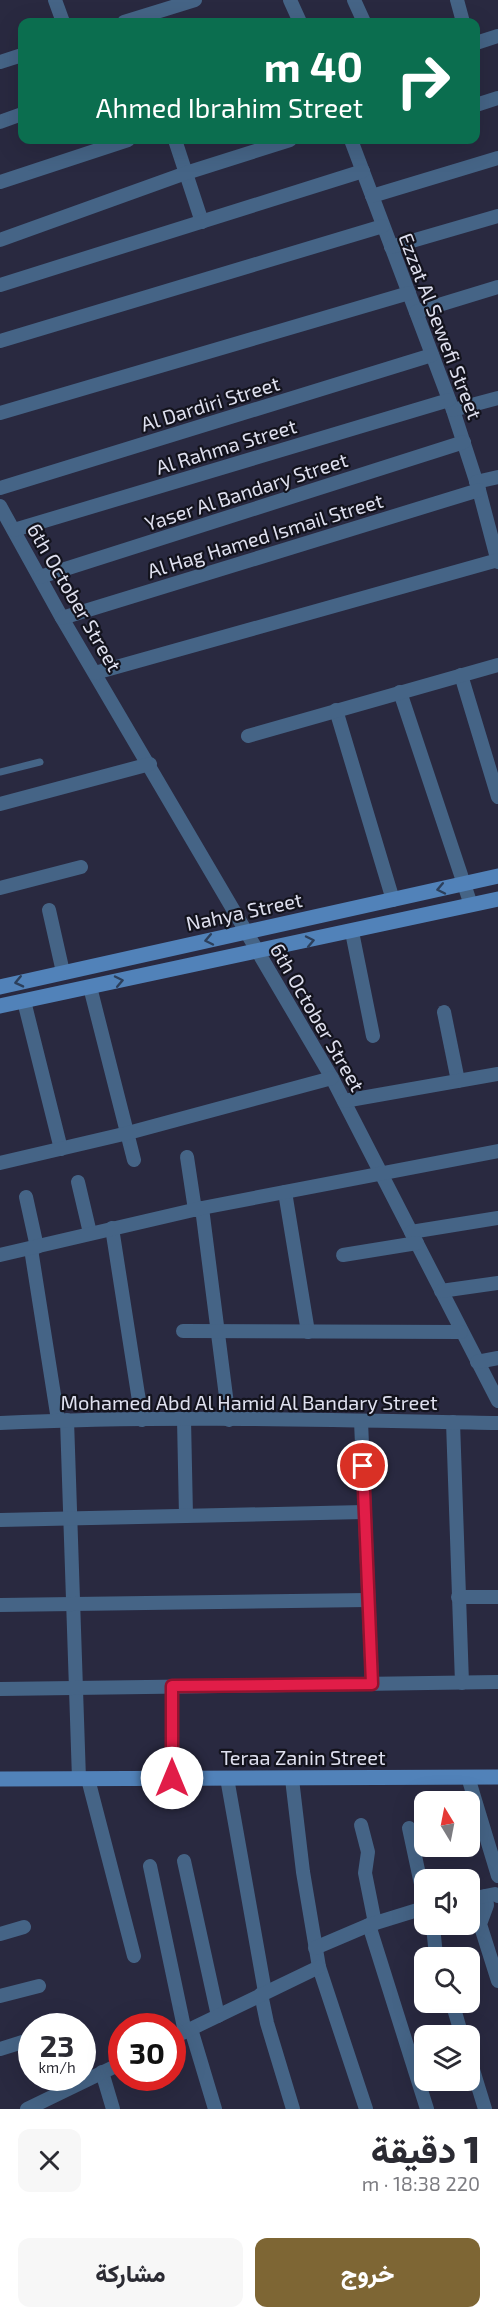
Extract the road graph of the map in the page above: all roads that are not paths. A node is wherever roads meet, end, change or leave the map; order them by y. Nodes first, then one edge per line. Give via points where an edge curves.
1 (56, 0) edge
2 (195, 0) edge
3 (290, 0) edge
4 (354, 0) edge
5 (457, 0) edge
6 (62, 18) edge
7 (137, 18) edge
8 (298, 18) edge
9 (362, 18) edge
10 (462, 18) edge
11 (498, 36) edge
12 (480, 42) edge
13 (18, 56) edge
14 (0, 62) edge
15 (498, 98) edge
16 (480, 104) edge
17 (18, 115) edge
18 (0, 122) edge
19 (116, 144) edge
20 (176, 144) edge
21 (277, 144) edge
22 (356, 144) edge
23 (498, 158) edge
24 (363, 171) junction
25 (186, 173) junction
26 (0, 182) edge
27 (372, 196) junction
28 (498, 216) edge
29 (202, 222) junction
30 (383, 226) junction
31 (0, 240) edge
32 (391, 247) junction
33 (0, 285) edge
34 (498, 287) edge
35 (409, 293) junction
36 (416, 312) junction
37 (0, 341) edge
38 (432, 355) junction
39 (498, 398) edge
40 (451, 405) junction
41 (0, 413) edge
42 (464, 442) junction
43 (498, 477) edge
44 (478, 486) junction
45 (0, 488) edge
46 (0, 506) edge
47 (14, 531) junction
48 (498, 561) edge
49 (40, 577) junction
50 (62, 618) junction
51 (498, 665) edge
52 (95, 673) junction
53 (461, 675) junction
54 (400, 692) junction
55 (336, 710) junction
56 (248, 736) dead end
57 (40, 762) dead end
58 (150, 764) junction
59 (0, 772) edge
60 (498, 797) edge
61 (0, 804) edge
62 (81, 867) dead end
63 (498, 876) edge
64 (464, 884) junction
65 (0, 888) edge
66 (393, 900) junction
67 (498, 900) edge
68 (471, 906) junction
69 (50, 910) dead end
70 (246, 932) junction
71 (352, 932) junction
72 (257, 952) junction
73 (63, 972) junction
74 (0, 987) edge
75 (90, 987) junction
76 (24, 1001) junction
77 (0, 1006) edge
78 (444, 1012) dead end
79 (373, 1036) dead end
80 (498, 1074) edge
81 (332, 1078) junction
82 (458, 1081) junction
83 (345, 1101) junction
84 (128, 1133) junction
85 (61, 1149) junction
86 (498, 1151) edge
87 (187, 1157) dead end
88 (134, 1160) dead end
89 (0, 1163) edge
90 (381, 1173) junction
91 (78, 1182) dead end
92 (285, 1192) junction
93 (26, 1197) dead end
94 (199, 1209) junction
95 (498, 1218) edge
96 (112, 1228) junction
97 (90, 1233) junction
98 (414, 1238) junction
99 (34, 1248) junction
100 (0, 1255) edge
101 (343, 1255) dead end
102 (498, 1283) edge
103 (441, 1291) junction
104 (183, 1331) dead end
105 (218, 1332) junction
106 (308, 1332) junction
107 (461, 1332) junction
108 (498, 1358) edge
109 (477, 1362) junction
110 (498, 1401) edge
111 (184, 1419) junction
112 (62, 1420) junction
113 (142, 1420) junction
114 (229, 1420) junction
115 (361, 1420) junction
116 (453, 1422) junction
117 (0, 1423) edge
118 (498, 1423) edge
119 (364, 1512) junction
120 (186, 1516) junction
121 (70, 1518) junction
122 (0, 1520) edge
123 (498, 1597) edge
124 (458, 1598) junction
125 (368, 1600) junction
126 (73, 1604) junction
127 (0, 1605) edge
128 (498, 1682) edge
129 (462, 1683) junction
130 (372, 1684) junction
131 (172, 1686) junction
132 (75, 1687) junction
133 (0, 1689) edge
134 (468, 1777) junction
135 (498, 1777) edge
136 (172, 1778) junction
137 (227, 1778) junction
138 (0, 1779) edge
139 (84, 1779) junction
140 (292, 1779) junction
141 (361, 1825) dead end
142 (409, 1828) dead end
143 (495, 1850) edge
144 (184, 1861) dead end
145 (150, 1866) dead end
146 (418, 1869) edge
147 (498, 1876) edge
148 (492, 1896) edge
149 (414, 1911) edge
150 (372, 1924) junction
151 (24, 1927) dead end
152 (0, 1934) edge
153 (315, 1948) junction
154 (134, 1956) dead end
155 (319, 1967) junction
156 (498, 1981) edge
157 (39, 1986) dead end
158 (263, 1993) junction
159 (0, 1996) edge
160 (179, 2013) edge
161 (218, 2016) junction
162 (186, 2032) edge
163 (186, 2040) edge
164 (18, 2043) edge
165 (0, 2049) edge
166 (108, 2069) edge
167 (102, 2072) junction
168 (479, 2091) edge
169 (50, 2104) edge
170 (27, 2109) edge
171 (113, 2109) edge
172 (215, 2109) edge
173 (293, 2109) edge
174 (366, 2109) edge
175 (427, 2109) edge
176 (485, 2109) edge

1 - 6 street
2 - 7 street
3 - 8 street
4 - 9 street
5 - 10 street
11 - 12 street
13 - 14 street
15 - 16 street
17 - 18 street
19 - 26 street
20 - 25 street
21 - 25 street
22 - 24 street, Ezzat Al Sewefi Street
23 - 27 street
24 - 27 street, Ezzat Al Sewefi Street
24 - 29 street
25 - 29 street
25 - 31 street
27 - 30 street, Ezzat Al Sewefi Street
28 - 32 street
29 - 33 street
30 - 32 street, Ezzat Al Sewefi Street
30 - 37 street
32 - 35 street, Ezzat Al Sewefi Street
34 - 36 street
35 - 36 street, Ezzat Al Sewefi Street
35 - 41 street
36 - 38 street, Ezzat Al Sewefi Street
38 - 40 street, Ezzat Al Sewefi Street
38 - 45 street, Al Dardiri Street
39 - 40 street, Al Rahma Street
40 - 42 street, Ezzat Al Sewefi Street
40 - 47 street, Al Rahma Street
42 - 44 street, Ezzat Al Sewefi Street
42 - 49 street, Yaser Al Bandary Street
43 - 44 street, Al Hag Hamed Ismail Street
44 - 48 street, Ezzat Al Sewefi Street
44 - 50 street, Al Hag Hamed Ismail Street
46 - 47 street, 6th October Street
47 - 49 street, 6th October Street
48 - 52 street
49 - 50 street, 6th October Street
50 - 52 street, 6th October Street
51 - 53 street
52 - 58 street, 6th October Street
53 - 54 street
53 - 60 street
54 - 55 street
54 - 64 street
55 - 56 street
55 - 66 street
57 - 59 lane
58 - 61 street
58 - 70 street, 6th October Street
62 - 65 street
63 - 64 main road, Nahya Street
64 -> 66 main road, Nahya Street
64 - 68 street
66 - 70 main road, Nahya Street
67 - 68 main road
68 - 71 main road
69 - 73 street
70 - 72 street, 6th October Street
70 -> 73 main road, Nahya Street
72 -> 71 main road
71 - 79 street
75 -> 72 main road
72 - 81 street, 6th October Street
73 -> 74 main road, Nahya Street
75 - 76 main road
75 - 84 street
76 - 77 main road
76 - 85 street
78 - 82 street
80 - 82 street
81 - 83 street, 6th October Street
81 - 84 street
82 - 83 street
83 - 90 street, 6th October Street
84 - 85 street
84 - 88 street
85 - 89 street
86 - 90 street
87 - 94 street
90 - 92 street
90 - 98 street, 6th October Street
91 - 97 street
92 - 94 street
92 - 106 street
93 - 99 street
94 - 96 street
94 - 105 street
95 - 98 street
96 - 97 street
96 - 113 street
97 - 99 street
98 - 101 street
98 - 103 street, 6th October Street
99 - 100 street
99 - 112 street
102 - 103 street
103 - 107 street, 6th October Street
104 - 105 street
105 - 106 street
105 - 114 street
106 - 107 street
107 - 109 street, 6th October Street
108 - 109 street
109 - 110 street, 6th October Street
111 - 113 street, Mohamed Abd Al Hamid Al Bandary Street
111 - 114 street, Mohamed Abd Al Hamid Al Bandary Street
111 - 120 street
112 - 113 street, Mohamed Abd Al Hamid Al Bandary Street
112 - 117 street, Mohamed Abd Al Hamid Al Bandary Street
112 - 121 street
114 - 115 street, Mohamed Abd Al Hamid Al Bandary Street
115 - 116 street, Mohamed Abd Al Hamid Al Bandary Street
115 - 119 street
116 - 118 street, Mohamed Abd Al Hamid Al Bandary Street
116 - 124 street
119 - 120 street
119 - 125 street
120 - 121 street
121 - 122 street
121 - 126 street
123 - 124 street
124 - 129 street
125 - 126 street
125 - 130 street
126 - 127 street
126 - 132 street
128 - 129 street
129 - 130 street
130 - 131 street
131 - 132 street
131 - 136 street
132 - 133 street
132 - 139 street
134 - 135 main road, Teraa Zanin Street
134 - 140 main road, Teraa Zanin Street
134 - 143 street
136 - 137 main road, Teraa Zanin Street
136 - 139 main road, Teraa Zanin Street
137 - 140 main road, Teraa Zanin Street
137 - 158 street
138 - 139 main road, Teraa Zanin Street
139 - 154 street
140 - 153 street
141 - 150 street via 368,1852 366,1879
142 - 146 street
143 - 147 street
144 - 161 street
145 - 160 street
148 - 156 street via 480,1924
149 - 150 street
150 - 153 street
150 - 175 street
151 - 152 street
153 - 155 street
155 - 158 street
155 - 174 street
157 - 159 street
158 - 161 street
158 - 173 street via 267,2023
161 - 162 street
163 - 172 street
164 - 165 street
166 - 167 street
167 - 169 street
167 - 171 street
168 - 176 street
169 - 170 street

